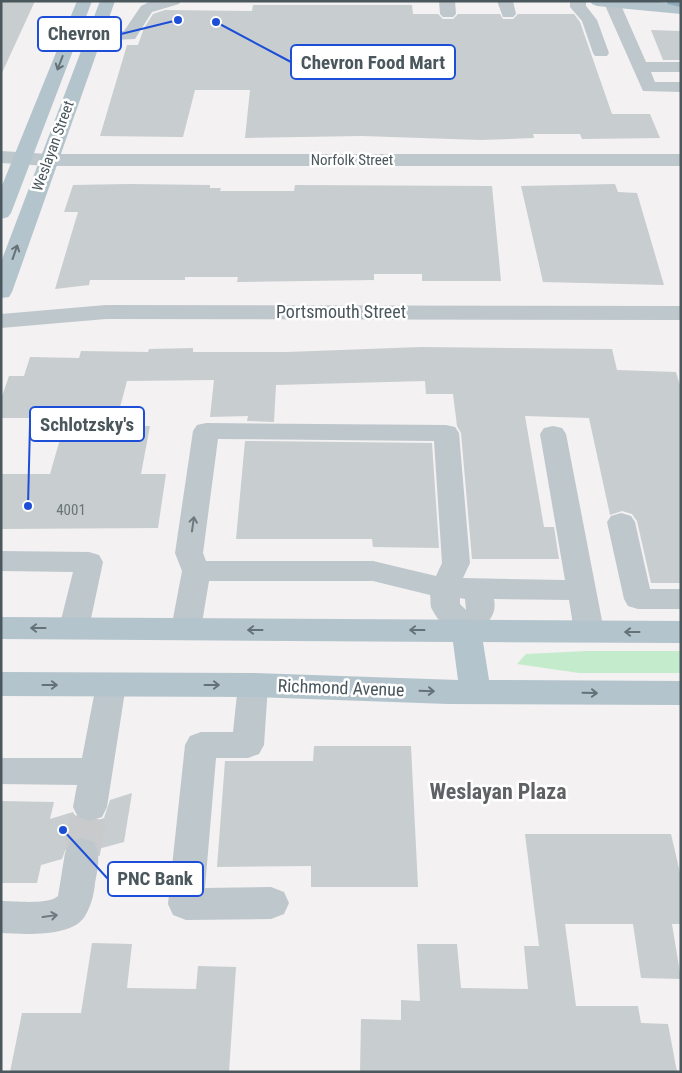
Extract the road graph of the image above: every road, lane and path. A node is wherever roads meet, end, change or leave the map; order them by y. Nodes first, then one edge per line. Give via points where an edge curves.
1 (66, 1) edge
2 (108, 1) edge
3 (174, 1) edge
4 (578, 1) edge
5 (673, 1) edge
6 (605, 2) edge
7 (681, 2) edge
8 (124, 3) dead end
9 (82, 7) edge
10 (681, 9) edge
11 (96, 31) junction
12 (70, 37) junction
13 (601, 53) dead end
14 (640, 67) junction
15 (681, 67) edge
16 (681, 87) edge
17 (1, 157) edge
18 (22, 160) junction
19 (48, 160) junction
20 (681, 160) edge
21 (1, 163) edge
22 (3, 204) edge
23 (1, 292) edge
24 (681, 313) edge
25 (1, 322) edge
26 (553, 434) dead end
27 (621, 522) dead end
28 (1, 561) edge
29 (196, 571) junction
30 (444, 588) junction
31 (479, 589) junction
32 (581, 590) junction
33 (681, 599) edge
34 (1, 628) edge
35 (74, 628) junction
36 (186, 629) junction
37 (467, 631) junction
38 (589, 631) junction
39 (681, 632) edge
40 (1, 684) edge
41 (111, 685) junction
42 (253, 685) junction
43 (475, 692) junction
44 (681, 693) edge
45 (1, 771) edge
46 (94, 772) junction
47 (90, 807) tunnel mouth
48 (82, 853) tunnel mouth
49 (271, 903) dead end
50 (1, 916) edge

1 - 9 main road
2 - 11 main road, Weslayan Street
3 - 11 street via 146,9 129,36
4 - 13 street
5 - 7 highway
6 - 10 main road
6 - 14 street
8 - 11 main road
9 - 12 main road, Weslayan Street
11 - 12 street
11 - 19 main road, Weslayan Street
12 -> 18 main road, Weslayan Street
14 - 15 street
14 - 16 street via 649,87
17 - 18 street, Norfolk Street
18 - 19 street, Norfolk Street
18 - 21 street, Norfolk Street
18 - 22 main road, Weslayan Street
19 - 20 street, Norfolk Street
23 -> 19 main road, Weslayan Street
24 - 25 street, Portsmouth Street via 106,312
26 - 32 street
27 - 33 street via 638,599
28 - 35 street via 89,562
29 - 30 street via 373,571
29 -> 30 street via 189,554 206,431 446,433 456,563
29 - 36 street
30 - 31 street
30 - 37 street via 446,607
31 - 32 street
31 - 37 street via 481,610
32 - 38 street
35 -> 34 main road
35 - 36 main road
37 -> 36 main road
37 - 38 main road
37 - 43 main road
39 -> 38 main road
40 -> 41 main road, Richmond Avenue
41 -> 42 main road, Richmond Avenue
41 - 46 street
42 -> 43 main road, Richmond Avenue
42 - 49 street via 248,745 201,745 186,904
43 -> 44 main road, Richmond Avenue
45 - 46 street
46 - 47 street
50 -> 48 street via 47,917 64,913 72,906

